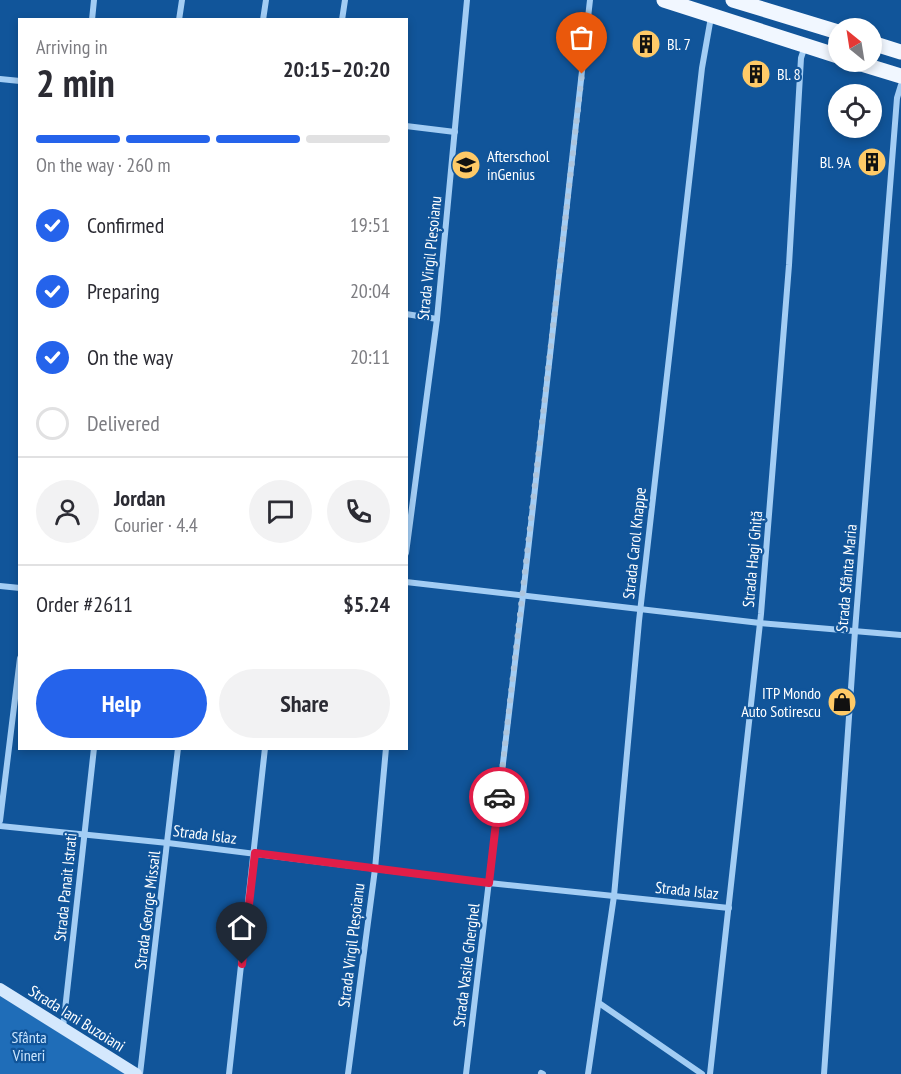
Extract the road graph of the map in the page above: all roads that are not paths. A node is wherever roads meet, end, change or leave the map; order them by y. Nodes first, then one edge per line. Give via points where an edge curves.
1 (94, 0) edge
2 (182, 0) edge
3 (266, 0) edge
4 (345, 0) edge
5 (467, 0) edge
6 (590, 0) edge
7 (664, 0) edge
8 (733, 0) edge
9 (711, 16) junction
10 (92, 18) edge
11 (179, 18) edge
12 (263, 18) edge
13 (342, 18) edge
14 (828, 29) edge
15 (805, 46) junction
16 (882, 46) edge
17 (901, 52) edge
18 (828, 53) edge
19 (882, 70) edge
20 (901, 76) edge
21 (0, 79) edge
22 (18, 81) edge
23 (901, 85) edge
24 (408, 126) edge
25 (455, 132) junction
26 (408, 314) edge
27 (437, 318) junction
28 (408, 538) edge
29 (408, 582) edge
30 (0, 586) edge
31 (18, 588) edge
32 (523, 595) junction
33 (640, 609) junction
34 (760, 623) junction
35 (855, 631) junction
36 (901, 635) edge
37 (18, 674) edge
38 (94, 750) edge
39 (178, 750) edge
40 (265, 750) edge
41 (386, 750) edge
42 (0, 820) edge
43 (0, 826) edge
44 (83, 835) junction
45 (168, 843) junction
46 (255, 853) junction
47 (375, 869) junction
48 (489, 883) junction
49 (614, 897) junction
50 (729, 908) junction
51 (0, 989) edge
52 (599, 1003) junction
53 (63, 1029) junction
54 (138, 1074) edge
55 (229, 1074) edge
56 (348, 1074) edge
57 (466, 1074) edge
58 (588, 1074) edge
59 (702, 1074) edge
60 (710, 1074) edge
61 (824, 1074) edge

1 - 10 street
2 - 11 street
3 - 12 street
4 - 13 street
5 - 25 street, Strada Virgil Pleșoianu
6 - 32 street, Strada Vasile Gherghel
7 - 9 main road
8 - 14 main road
9 - 15 main road
9 - 33 street, Strada Carol Knappe
15 - 18 main road
15 - 34 street, Strada Hagi Ghiță via 801,58 789,265
16 - 17 main road
19 - 20 main road
21 - 22 street
23 - 35 street, Strada Sfânta Maria
24 - 25 street
25 - 27 street, Strada Virgil Pleșoianu
26 - 27 street
27 - 28 street, Strada Virgil Pleșoianu
29 - 32 street
30 - 31 street
32 - 33 street
32 - 48 street, Strada Vasile Gherghel
33 - 34 street
33 - 49 street, Strada Carol Knappe
34 - 35 street
34 - 50 street, Strada Hagi Ghiță
35 - 36 street
35 - 61 street, Strada Sfânta Maria
37 - 42 street
38 - 44 street, Strada Panait Istrati
39 - 45 street, Strada George Missail
40 - 46 street
41 - 47 street, Strada Virgil Pleșoianu
43 - 44 street, Strada Islaz
44 - 45 street, Strada Islaz
44 - 53 street, Strada Panait Istrati
45 - 46 street, Strada Islaz
45 - 54 street, Strada George Missail
46 - 47 street, Strada Islaz
46 - 55 street
47 - 48 street, Strada Islaz
47 - 56 street, Strada Virgil Pleșoianu
48 - 49 street, Strada Islaz
48 - 57 street, Strada Vasile Gherghel
49 - 50 street, Strada Islaz
49 - 52 street, Strada Carol Knappe
50 - 60 street, Strada Hagi Ghiță
51 - 53 street, Strada Iani Buzoiani
52 - 58 street, Strada Carol Knappe
52 - 59 street
53 - 54 street, Strada Iani Buzoiani

